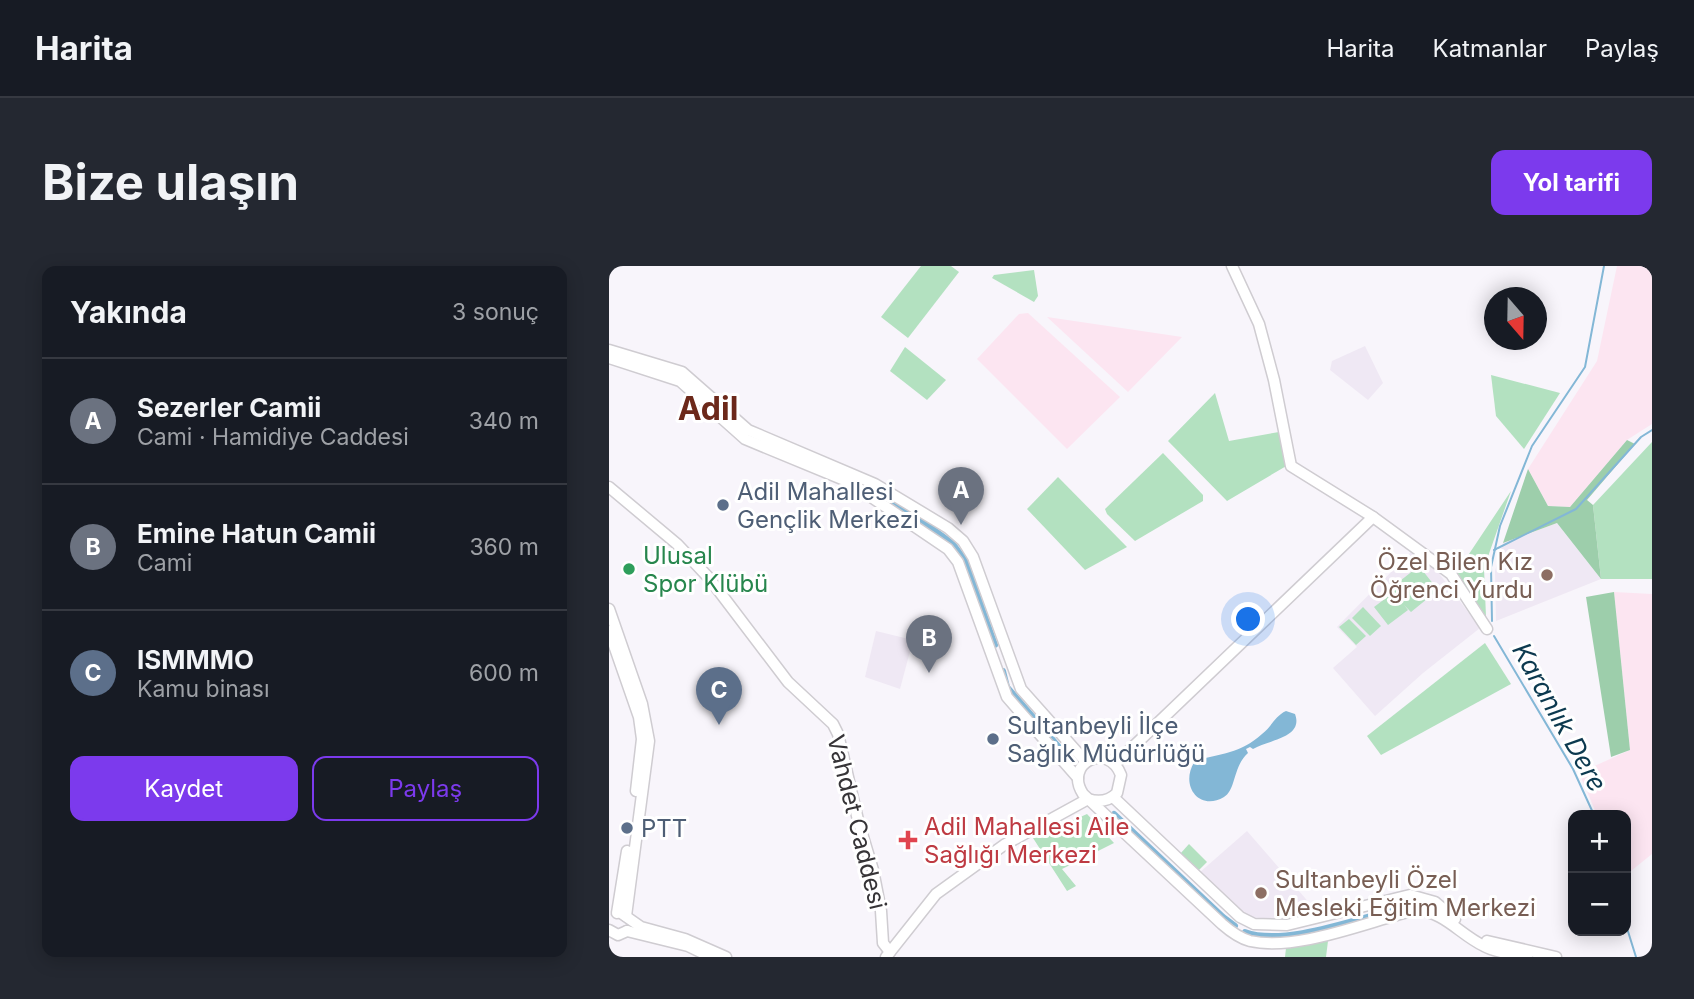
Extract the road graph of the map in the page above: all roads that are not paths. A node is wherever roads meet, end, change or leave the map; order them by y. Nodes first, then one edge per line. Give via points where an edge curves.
1 (1232, 266) edge
2 (609, 350) edge
3 (609, 358) edge
4 (707, 394) junction
5 (708, 406) junction
6 (857, 481) junction
7 (609, 487) edge
8 (1373, 517) junction
9 (609, 609) edge
10 (1487, 629) dead end
11 (609, 631) edge
12 (991, 656) junction
13 (1009, 659) junction
14 (1086, 762) junction
15 (1115, 764) junction
16 (1078, 778) junction
17 (1113, 797) junction
18 (1089, 799) junction
19 (620, 916) edge
20 (1243, 919) junction
21 (627, 931) junction
22 (611, 935) edge
23 (1238, 936) junction
24 (888, 955) edge
25 (711, 957) edge
26 (726, 957) edge
27 (1527, 957) edge
28 (1556, 957) edge

1 - 8 street via 1259,324 1291,466
2 - 4 street via 682,372
3 - 5 street via 680,381
4 - 5 street
4 - 6 street via 748,430
5 - 6 street via 751,442
6 - 12 street via 954,556
6 - 13 street via 948,528 968,548
7 - 24 street, Vahdet Caddesi via 677,544 709,578 788,682 833,724 873,870
8 - 10 street via 1451,574
8 - 15 street
9 - 19 street via 642,704 649,741
11 - 19 street via 639,717 642,739
12 - 13 street
12 - 16 street via 1007,697
13 - 14 street via 1026,697
14 - 15 street via 1098,758
14 - 16 street
15 - 17 street via 1121,781
16 - 18 street via 1079,788
17 - 18 street via 1101,802
17 - 20 street
18 - 23 street
18 - 24 street via 1004,845 936,894
19 - 21 street
19 - 26 street
20 - 23 street
20 - 28 street via 1254,925 1295,924 1410,895 1435,902 1490,943
21 - 22 street
21 - 25 street via 688,946
23 - 27 street via 1287,943 1405,913 1430,911 1484,946

